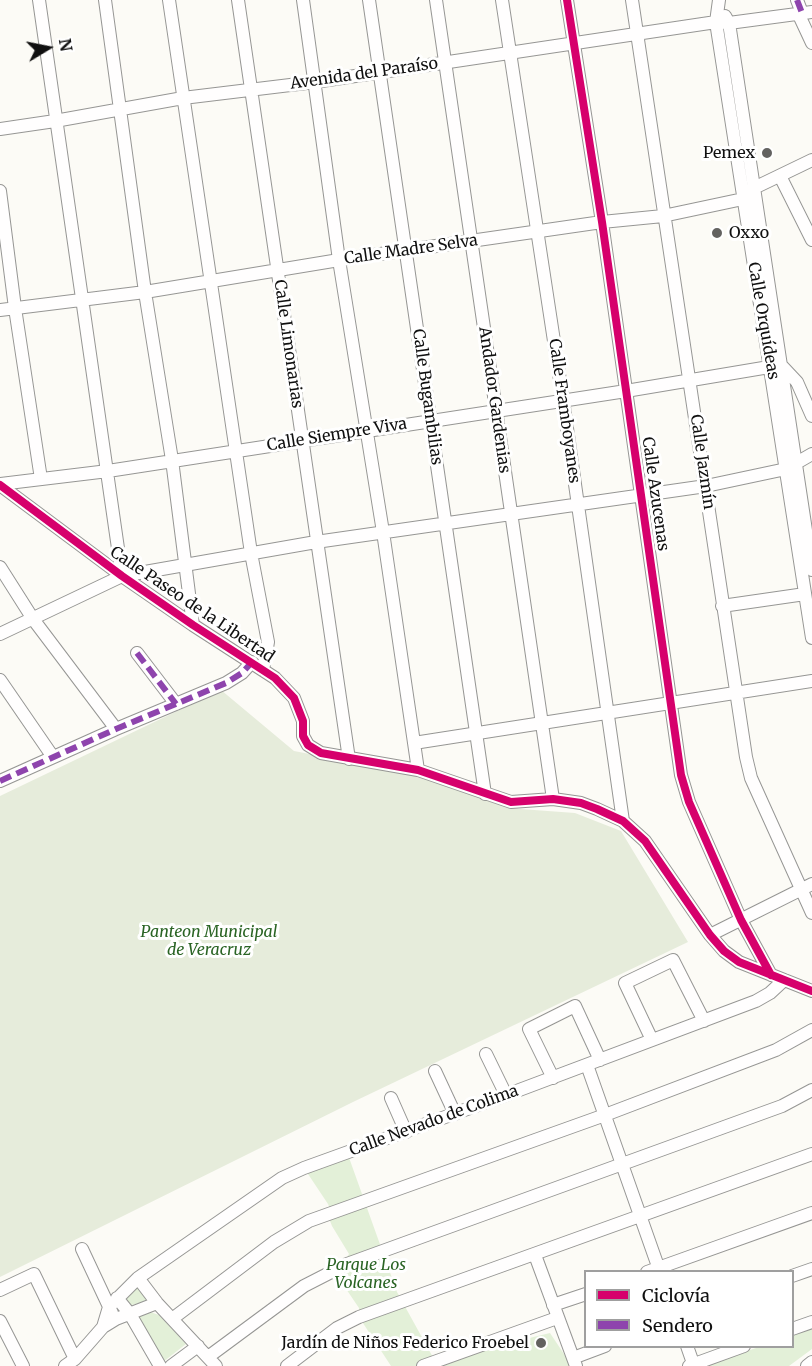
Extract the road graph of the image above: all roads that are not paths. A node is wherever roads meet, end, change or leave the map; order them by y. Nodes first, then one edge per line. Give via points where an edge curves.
1 (39, 0) edge
2 (105, 0) edge
3 (169, 0) edge
4 (238, 0) edge
5 (303, 0) edge
6 (369, 0) edge
7 (436, 0) edge
8 (502, 0) edge
9 (567, 0) edge
10 (632, 0) edge
11 (797, 0) edge
12 (719, 2) edge
13 (804, 12) edge
14 (723, 23) junction
15 (637, 34) junction
16 (575, 43) junction
17 (812, 43) edge
18 (510, 52) junction
19 (446, 63) junction
20 (379, 73) junction
21 (315, 82) junction
22 (250, 89) junction
23 (183, 98) junction
24 (119, 108) junction
25 (56, 121) junction
26 (0, 129) edge
27 (812, 160) edge
28 (780, 176) junction
29 (754, 188) junction
30 (0, 191) edge
31 (743, 199) junction
32 (663, 216) junction
33 (602, 222) junction
34 (537, 232) junction
35 (812, 240) edge
36 (472, 241) junction
37 (756, 245) junction
38 (406, 251) junction
39 (339, 260) junction
40 (278, 271) junction
41 (210, 282) junction
42 (146, 292) junction
43 (82, 301) junction
44 (15, 308) junction
45 (0, 310) edge
46 (776, 366) junction
47 (690, 381) junction
48 (626, 391) junction
49 (563, 400) junction
50 (495, 411) junction
51 (812, 416) edge
52 (430, 420) junction
53 (367, 430) junction
54 (302, 441) junction
55 (236, 450) junction
56 (812, 454) edge
57 (172, 460) junction
58 (791, 466) junction
59 (108, 471) junction
60 (41, 479) junction
61 (0, 484) edge
62 (706, 486) junction
63 (641, 496) junction
64 (577, 505) junction
65 (512, 514) junction
66 (445, 524) junction
67 (383, 532) junction
68 (316, 542) junction
69 (251, 553) junction
70 (184, 565) junction
71 (0, 567) edge
72 (812, 570) edge
73 (122, 576) junction
74 (805, 594) junction
75 (722, 606) junction
76 (33, 619) junction
77 (193, 626) junction
78 (0, 634) edge
79 (812, 638) edge
80 (137, 653) dead end
81 (252, 662) junction
82 (263, 670) junction
83 (0, 680) edge
84 (812, 681) edge
85 (736, 694) junction
86 (670, 703) junction
87 (176, 704) junction
88 (606, 713) junction
89 (542, 723) junction
90 (116, 729) junction
91 (476, 733) junction
92 (414, 743) junction
93 (53, 757) junction
94 (349, 759) junction
95 (418, 770) junction
96 (0, 781) edge
97 (485, 794) junction
98 (553, 799) junction
99 (623, 822) junction
100 (806, 887) edge
101 (812, 912) edge
102 (741, 920) junction
103 (710, 935) junction
104 (771, 975) junction
105 (784, 980) junction
106 (812, 992) edge
107 (704, 1021) junction
108 (812, 1030) edge
109 (652, 1040) junction
110 (486, 1054) dead end
111 (600, 1060) junction
112 (587, 1065) junction
113 (435, 1071) dead end
114 (553, 1078) junction
115 (812, 1090) edge
116 (506, 1095) junction
117 (391, 1098) dead end
118 (456, 1114) junction
119 (605, 1115) junction
120 (406, 1132) junction
121 (812, 1154) edge
122 (622, 1164) junction
123 (812, 1213) edge
124 (640, 1216) junction
125 (82, 1249) dead end
126 (535, 1255) junction
127 (812, 1269) edge
128 (655, 1270) edge
129 (794, 1275) edge
130 (138, 1278) junction
131 (0, 1290) edge
132 (584, 1295) edge
133 (113, 1303) junction
134 (157, 1303) junction
135 (555, 1312) junction
136 (130, 1314) junction
137 (116, 1319) junction
138 (172, 1319) junction
139 (0, 1321) edge
140 (812, 1322) edge
141 (103, 1327) junction
142 (794, 1328) edge
143 (198, 1346) junction
144 (603, 1348) edge
145 (687, 1348) edge
146 (741, 1348) edge
147 (212, 1361) edge
148 (70, 1362) edge
149 (575, 1362) edge
150 (812, 1362) edge
151 (23, 1366) edge
152 (160, 1366) edge
153 (171, 1366) edge
154 (287, 1366) edge
155 (423, 1366) edge
156 (692, 1366) edge
157 (807, 1366) edge

1 - 25 street
2 - 24 street
3 - 23 street
4 - 22 street, Calle Limonarias
5 - 21 street
6 - 20 street, Calle Bugambilias
7 - 19 street, Andador Gardenias
8 - 18 street, Calle Framboyanes
9 - 16 street, Calle Azucenas
10 - 15 street, Calle Jazmín
11 - 13 street
12 - 14 street, Calle Orquídeas
13 - 14 street, Avenida del Paraíso
13 - 17 street
14 - 15 street, Avenida del Paraíso
14 - 29 street, Calle Orquídeas
14 - 31 street, Calle Orquídeas
15 - 16 street, Avenida del Paraíso
15 - 32 street, Calle Jazmín
16 - 18 street, Avenida del Paraíso
16 - 33 street, Calle Azucenas
18 - 19 street, Avenida del Paraíso
18 - 34 street, Calle Framboyanes
19 - 20 street, Avenida del Paraíso
19 - 36 street, Andador Gardenias
20 - 21 street, Avenida del Paraíso
20 - 38 street, Calle Bugambilias
21 - 22 street, Avenida del Paraíso
21 - 39 street
22 - 23 street, Avenida del Paraíso
22 - 40 street, Calle Limonarias
23 - 24 street, Avenida del Paraíso
23 - 41 street
24 - 25 street, Avenida del Paraíso
24 - 42 street
25 - 26 street, Avenida del Paraíso
25 - 43 street
27 - 28 street
28 - 29 street
28 - 35 street
29 - 31 street
29 - 37 street, Calle Orquídeas
30 - 44 street
31 - 32 street, Calle Madre Selva
31 - 37 street, Calle Orquídeas
32 - 33 street, Calle Madre Selva
32 - 47 street, Calle Jazmín
33 - 34 street, Calle Madre Selva
33 - 48 street, Calle Azucenas
34 - 36 street, Calle Madre Selva
34 - 49 street, Calle Framboyanes
36 - 38 street, Calle Madre Selva
36 - 50 street, Andador Gardenias
37 - 46 street, Calle Orquídeas
38 - 39 street, Calle Madre Selva
38 - 52 street, Calle Bugambilias
39 - 40 street, Calle Madre Selva
39 - 53 street
40 - 41 street, Calle Madre Selva
40 - 54 street, Calle Limonarias
41 - 42 street, Calle Madre Selva
41 - 55 street
42 - 43 street, Calle Madre Selva
42 - 57 street
43 - 44 street, Calle Madre Selva
43 - 59 street
44 - 45 street, Calle Madre Selva
44 - 60 street
46 - 47 street, Calle Siempre Viva
46 - 51 street via 797,382
46 - 58 street, Calle Orquídeas
47 - 48 street, Calle Siempre Viva
47 - 62 street, Calle Jazmín
48 - 49 street, Calle Siempre Viva
48 - 63 street, Calle Azucenas
49 - 50 street, Calle Siempre Viva
49 - 64 street, Calle Framboyanes
50 - 52 street, Calle Siempre Viva
50 - 65 street, Andador Gardenias
52 - 53 street, Calle Siempre Viva
52 - 66 street, Calle Bugambilias
53 - 54 street, Calle Siempre Viva
53 - 67 street
54 - 55 street, Calle Siempre Viva
54 - 68 street, Calle Limonarias
55 - 57 street, Calle Siempre Viva
55 - 69 street
56 - 58 street
57 - 59 street, Calle Siempre Viva
57 - 70 street
58 - 62 street
58 - 72 street, Calle Orquídeas
58 - 74 street, Calle Orquídeas
59 - 60 street, Calle Siempre Viva
59 - 73 street
60 - 61 street, Calle Siempre Viva
61 - 73 street, Calle Paseo de la Libertad
62 - 63 street
62 - 75 street, Calle Jazmín
63 - 64 street
63 - 86 street, Calle Azucenas
64 - 65 street
64 - 88 street, Calle Framboyanes
65 - 66 street
65 - 89 street, Andador Gardenias
66 - 67 street
66 - 91 street, Calle Bugambilias
67 - 68 street
67 - 92 street
68 - 69 street
68 - 94 street, Calle Limonarias
69 - 70 street
69 - 82 street via 268,642
70 - 73 street
70 - 77 street
71 - 76 street
73 - 76 street
73 - 77 street, Calle Paseo de la Libertad
74 - 75 street
74 - 79 street, Calle Orquídeas
75 - 85 street, Calle Jazmín
76 - 78 street
76 - 90 street
77 - 81 street, Calle Paseo de la Libertad
80 - 87 street
81 - 82 street, Calle Paseo de la Libertad
81 - 87 street via 226,683
82 - 94 street, Calle Paseo de la Libertad via 294,698 308,746
83 - 93 street
84 - 85 street
85 - 86 street
85 - 100 street, Calle Jazmín via 752,778
86 - 88 street
86 - 102 street, Calle Azucenas via 689,802
87 - 90 street
88 - 89 street
88 - 99 street, Calle Framboyanes
89 - 91 street
89 - 98 street, Andador Gardenias
90 - 93 street
91 - 92 street
91 - 97 street, Calle Bugambilias
92 - 95 street
93 - 96 street
94 - 95 street, Calle Paseo de la Libertad
95 - 97 street, Calle Paseo de la Libertad
97 - 98 street, Calle Paseo de la Libertad via 512,802
98 - 99 street, Calle Paseo de la Libertad via 581,803
99 - 103 street, Calle Paseo de la Libertad via 645,842
100 - 101 street, Calle Jazmín
100 - 102 street
102 - 103 street
102 - 104 street, Calle Azucenas
103 - 104 street, Calle Paseo de la Libertad via 739,962
104 - 105 street, Calle Paseo de la Libertad
105 - 106 street, Calle Paseo de la Libertad
105 - 107 street, Calle Nevado de Colima via 756,1001
107 - 109 street, Calle Nevado de Colima
107 - 109 street via 673,960 624,983
108 - 119 street via 776,1050
109 - 111 street, Calle Nevado de Colima
110 - 116 street
111 - 112 street, Calle Nevado de Colima
111 - 114 street via 575,1006 529,1029
112 - 114 street, Calle Nevado de Colima
112 - 119 street
113 - 118 street
114 - 116 street, Calle Nevado de Colima
115 - 122 street via 782,1106
116 - 118 street, Calle Nevado de Colima
117 - 120 street
118 - 120 street, Calle Nevado de Colima
119 - 122 street
119 - 138 street via 309,1221 274,1242
120 - 130 street, Calle Nevado de Colima via 282,1178
121 - 124 street
122 - 124 street
122 - 147 street via 325,1273
123 - 128 street
124 - 126 street
124 - 128 street
125 - 133 street
126 - 135 street
126 - 154 street via 359,1317 337,1328
127 - 129 street
130 - 133 street, Calle Nevado de Colima
130 - 134 street
131 - 148 street via 34,1274
132 - 135 street
133 - 136 street
133 - 137 street
133 - 141 street
134 - 136 street
134 - 138 street
135 - 149 street
135 - 155 street
136 - 137 street
136 - 152 street
137 - 141 street
138 - 143 street
139 - 151 street
140 - 142 street
141 - 148 street
143 - 147 street
143 - 153 street
144 - 149 street
145 - 156 street
146 - 156 street
150 - 157 street

